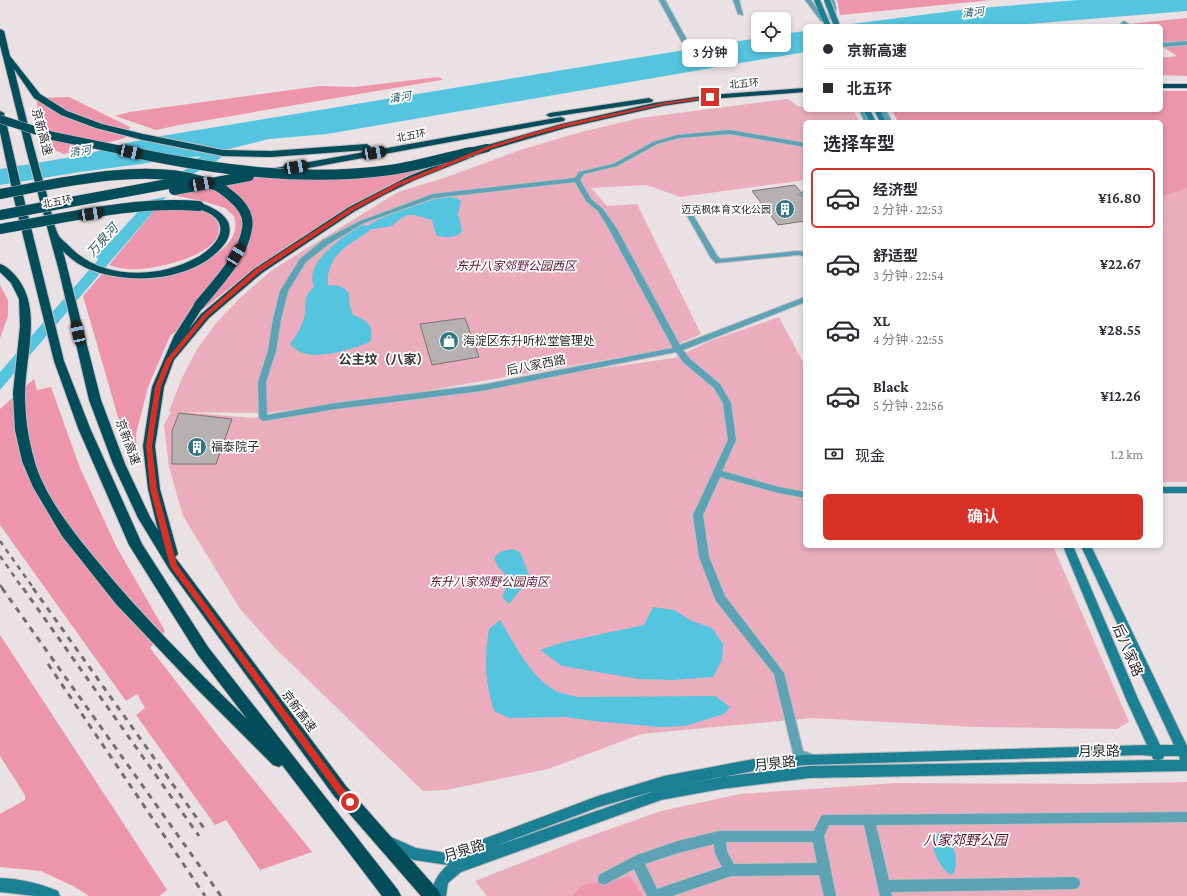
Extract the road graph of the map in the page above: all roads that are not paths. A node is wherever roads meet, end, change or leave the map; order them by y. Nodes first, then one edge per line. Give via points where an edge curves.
1 (662, 0) edge
2 (736, 0) edge
3 (808, 0) edge
4 (817, 0) edge
5 (826, 0) edge
6 (831, 0) edge
7 (741, 14) dead end
8 (823, 20) dead end
9 (833, 24) edge
10 (0, 31) edge
11 (686, 42) dead end
12 (1187, 43) edge
13 (1163, 45) edge
14 (5, 52) junction
15 (1163, 81) edge
16 (1187, 81) edge
17 (803, 84) edge
18 (1163, 86) edge
19 (1187, 86) edge
20 (803, 90) edge
21 (662, 104) junction
22 (0, 113) edge
23 (0, 119) edge
24 (803, 145) edge
25 (366, 147) junction
26 (487, 148) junction
27 (577, 180) junction
28 (0, 194) edge
29 (684, 205) dead end
30 (0, 215) edge
31 (0, 223) edge
32 (0, 229) edge
33 (55, 237) junction
34 (803, 254) edge
35 (0, 267) edge
36 (803, 300) edge
37 (678, 349) junction
38 (169, 360) junction
39 (717, 473) junction
40 (1163, 490) edge
41 (1187, 490) edge
42 (803, 494) edge
43 (1069, 548) edge
44 (1087, 548) edge
45 (174, 566) junction
46 (1156, 750) junction
47 (1186, 754) edge
48 (819, 760) junction
49 (1163, 765) junction
50 (1187, 765) edge
51 (309, 789) junction
52 (1187, 817) edge
53 (869, 820) junction
54 (818, 836) junction
55 (719, 837) junction
56 (382, 838) junction
57 (637, 861) junction
58 (824, 869) junction
59 (731, 870) junction
60 (604, 879) dead end
61 (1074, 883) dead end
62 (0, 885) edge
63 (884, 891) edge
64 (53, 896) edge
65 (392, 896) edge
66 (432, 896) edge
67 (439, 896) edge
68 (830, 896) edge

1 - 11 street
2 - 7 street
3 - 8 street
4 - 9 main road
5 - 9 main road, bridge
6 - 9 street
10 - 14 highway, 京新高速
12 - 13 street
14 - 25 highway via 37,96 64,114 143,138 223,153 271,154
14 - 33 highway, 京新高速
15 - 16 highway
17 - 25 highway, 北五环 via 641,101
18 - 19 highway
20 - 21 highway, 北五环 via 710,97
21 - 26 highway via 564,126
21 - 31 highway, 北五环, bridge via 533,124
22 - 51 highway via 59,361 84,428 136,545 204,651
23 - 26 highway, bridge via 34,132 183,163 283,173 330,174 390,170
24 - 27 street via 730,132 679,136 655,143 615,165 581,173
25 - 30 highway, 北五环, bridge
26 - 38 highway, bridge via 412,178 352,209 272,260 196,326
27 - 37 street via 588,200 601,210 613,229
27 - 37 street, 后八家西路 via 433,196 362,222 326,242 303,261 284,291 272,351 262,382 263,418 481,388
28 - 38 highway, bridge via 134,174 160,175 196,179 212,184 227,191 245,208 248,218 242,246 179,336
29 - 34 street via 719,261
32 - 33 highway, bridge via 144,206 173,204 199,206 216,213 226,222 226,234 211,253 193,264 149,275 126,275 88,266 77,260
33 - 45 highway, 京新高速 via 95,400 119,464 144,518
35 - 51 highway via 16,282 24,299 21,430 28,462 38,487 67,533 121,600 201,684
36 - 37 street, 后八家西路
37 - 39 street via 687,361 717,386 727,403 732,440
38 - 45 highway via 158,387 149,446 154,489
39 - 42 street via 779,490
39 - 48 street via 698,516 704,557 720,598 779,673 798,754
40 - 41 main road
43 - 46 main road, 后八家路
44 - 47 main road, 后八家路
45 - 56 highway, 京新高速 via 340,791
46 - 47 main road, 月泉路
46 - 48 main road, 月泉路
46 - 49 main road, 后八家路
48 - 56 main road, 月泉路 via 754,765 664,782 598,802 446,859 414,854
49 - 50 main road, 月泉路
49 - 67 main road, 月泉路 via 808,772 721,783 661,794 456,867 447,873 442,881
51 - 65 highway
52 - 53 street
53 - 54 street via 825,820
53 - 63 street
54 - 55 street
54 - 58 street
55 - 57 street
55 - 59 street via 721,853
56 - 66 highway, 京新高速
57 - 59 street via 654,896
57 - 60 street
58 - 59 street
58 - 68 street
61 - 63 street
62 - 64 main road via 43,891

